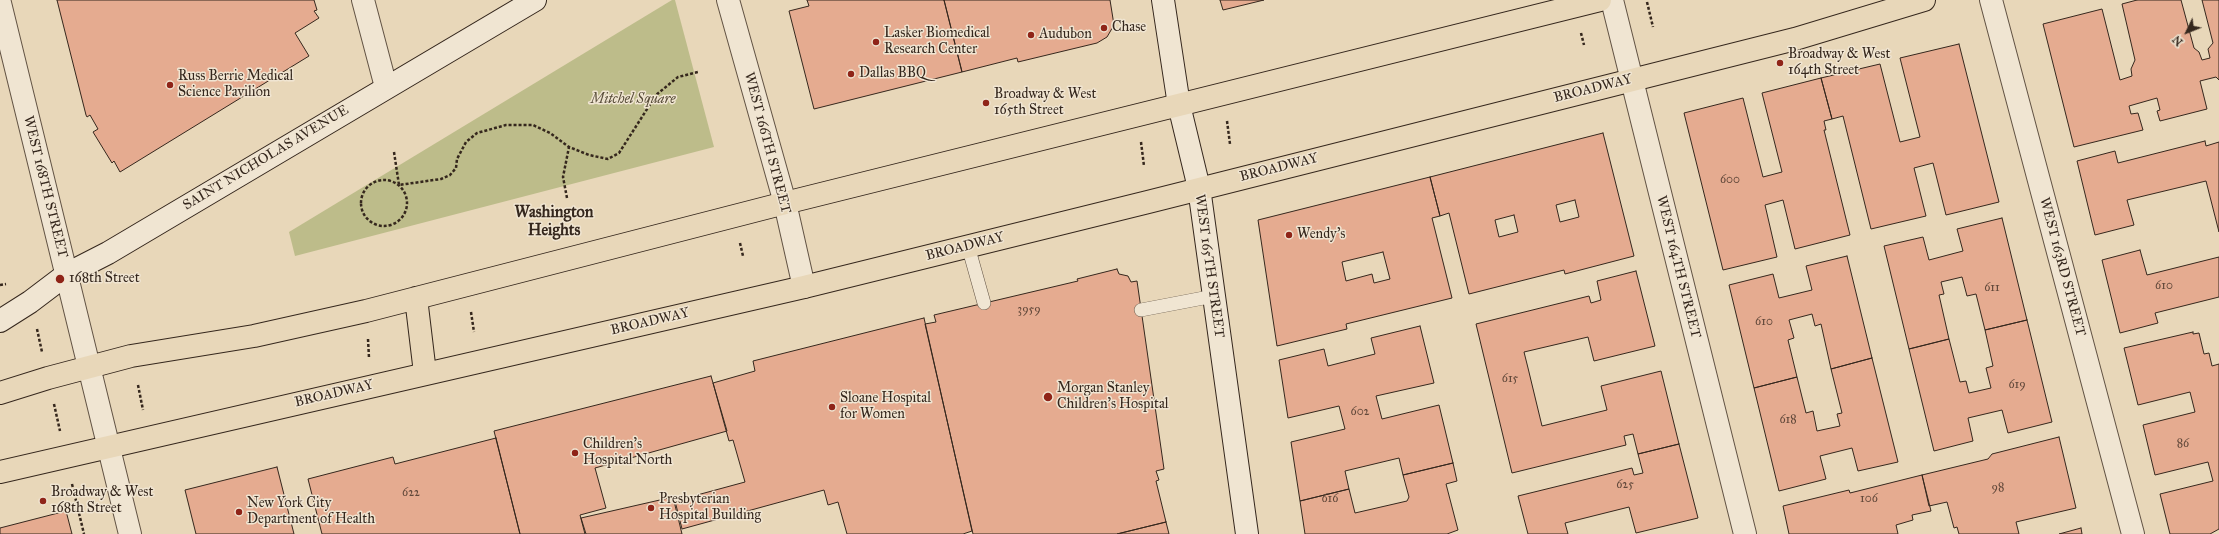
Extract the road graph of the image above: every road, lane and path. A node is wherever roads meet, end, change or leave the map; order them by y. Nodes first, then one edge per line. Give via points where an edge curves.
1 (363, 0) edge
2 (535, 0) edge
3 (728, 0) edge
4 (1163, 0) edge
5 (1600, 0) edge
6 (1612, 0) edge
7 (1924, 0) edge
8 (1991, 0) edge
9 (1647, 2) dead end
10 (0, 3) edge
11 (1653, 27) dead end
12 (698, 72) dead end
13 (1631, 80) junction
14 (386, 87) junction
15 (1179, 105) junction
16 (1226, 117) dead end
17 (1230, 144) dead end
18 (569, 147) junction
19 (394, 152) dead end
20 (399, 185) junction
21 (1199, 188) junction
22 (566, 198) dead end
23 (785, 203) junction
24 (968, 246) junction
25 (67, 274) junction
26 (804, 287) junction
27 (1214, 296) junction
28 (416, 298) junction
29 (984, 303) dead end
30 (1141, 310) dead end
31 (0, 321) edge
32 (36, 327) dead end
33 (41, 349) dead end
34 (90, 367) junction
35 (426, 373) junction
36 (138, 385) dead end
37 (0, 393) edge
38 (53, 401) dead end
39 (144, 414) dead end
40 (61, 436) dead end
41 (109, 446) junction
42 (0, 472) edge
43 (71, 480) dead end
44 (84, 534) edge
45 (130, 534) edge
46 (1247, 534) edge
47 (1745, 534) edge
48 (2133, 534) edge

1 - 14 street
2 - 14 street, SAINT NICHOLAS AVENUE
3 - 23 street, WEST 166TH STREET
4 - 15 street, WEST 165TH STREET
5 - 15 main road
6 - 13 street, WEST 164TH STREET
7 - 13 main road, BROADWAY via 1795,39
8 - 48 street, WEST 163RD STREET
9 - 11 path
10 - 25 street, WEST 168TH STREET
12 - 18 path via 678,77 656,95 619,153 608,159
13 - 21 main road, BROADWAY
13 - 47 street, WEST 164TH STREET
14 - 25 street, SAINT NICHOLAS AVENUE via 108,253
15 - 21 street, WEST 165TH STREET
15 - 23 main road
16 - 17 path
18 - 20 path via 550,133 533,125 493,128 477,133 466,142 457,159 456,168 450,175 441,179
18 - 22 path via 562,177
19 - 20 path
20 - 20 path via 384,180 376,181 364,192 362,209 370,222 385,226 400,220 405,214 406,198
21 - 24 main road, BROADWAY
21 - 27 street, WEST 165TH STREET
23 - 26 street, WEST 166TH STREET
23 - 28 main road
24 - 26 main road, BROADWAY
24 - 29 lane
25 - 31 street, SAINT NICHOLAS AVENUE
25 - 34 street, WEST 168TH STREET
26 - 35 main road, BROADWAY
27 - 30 lane
27 - 46 street, WEST 165TH STREET
28 - 34 main road via 254,336 131,356
28 - 35 main road
32 - 33 path
34 - 37 main road
34 - 41 street, WEST 168TH STREET
35 - 41 main road, BROADWAY
36 - 39 path
38 - 40 path
41 - 42 main road, BROADWAY
41 - 45 street, WEST 168TH STREET
43 - 44 path

